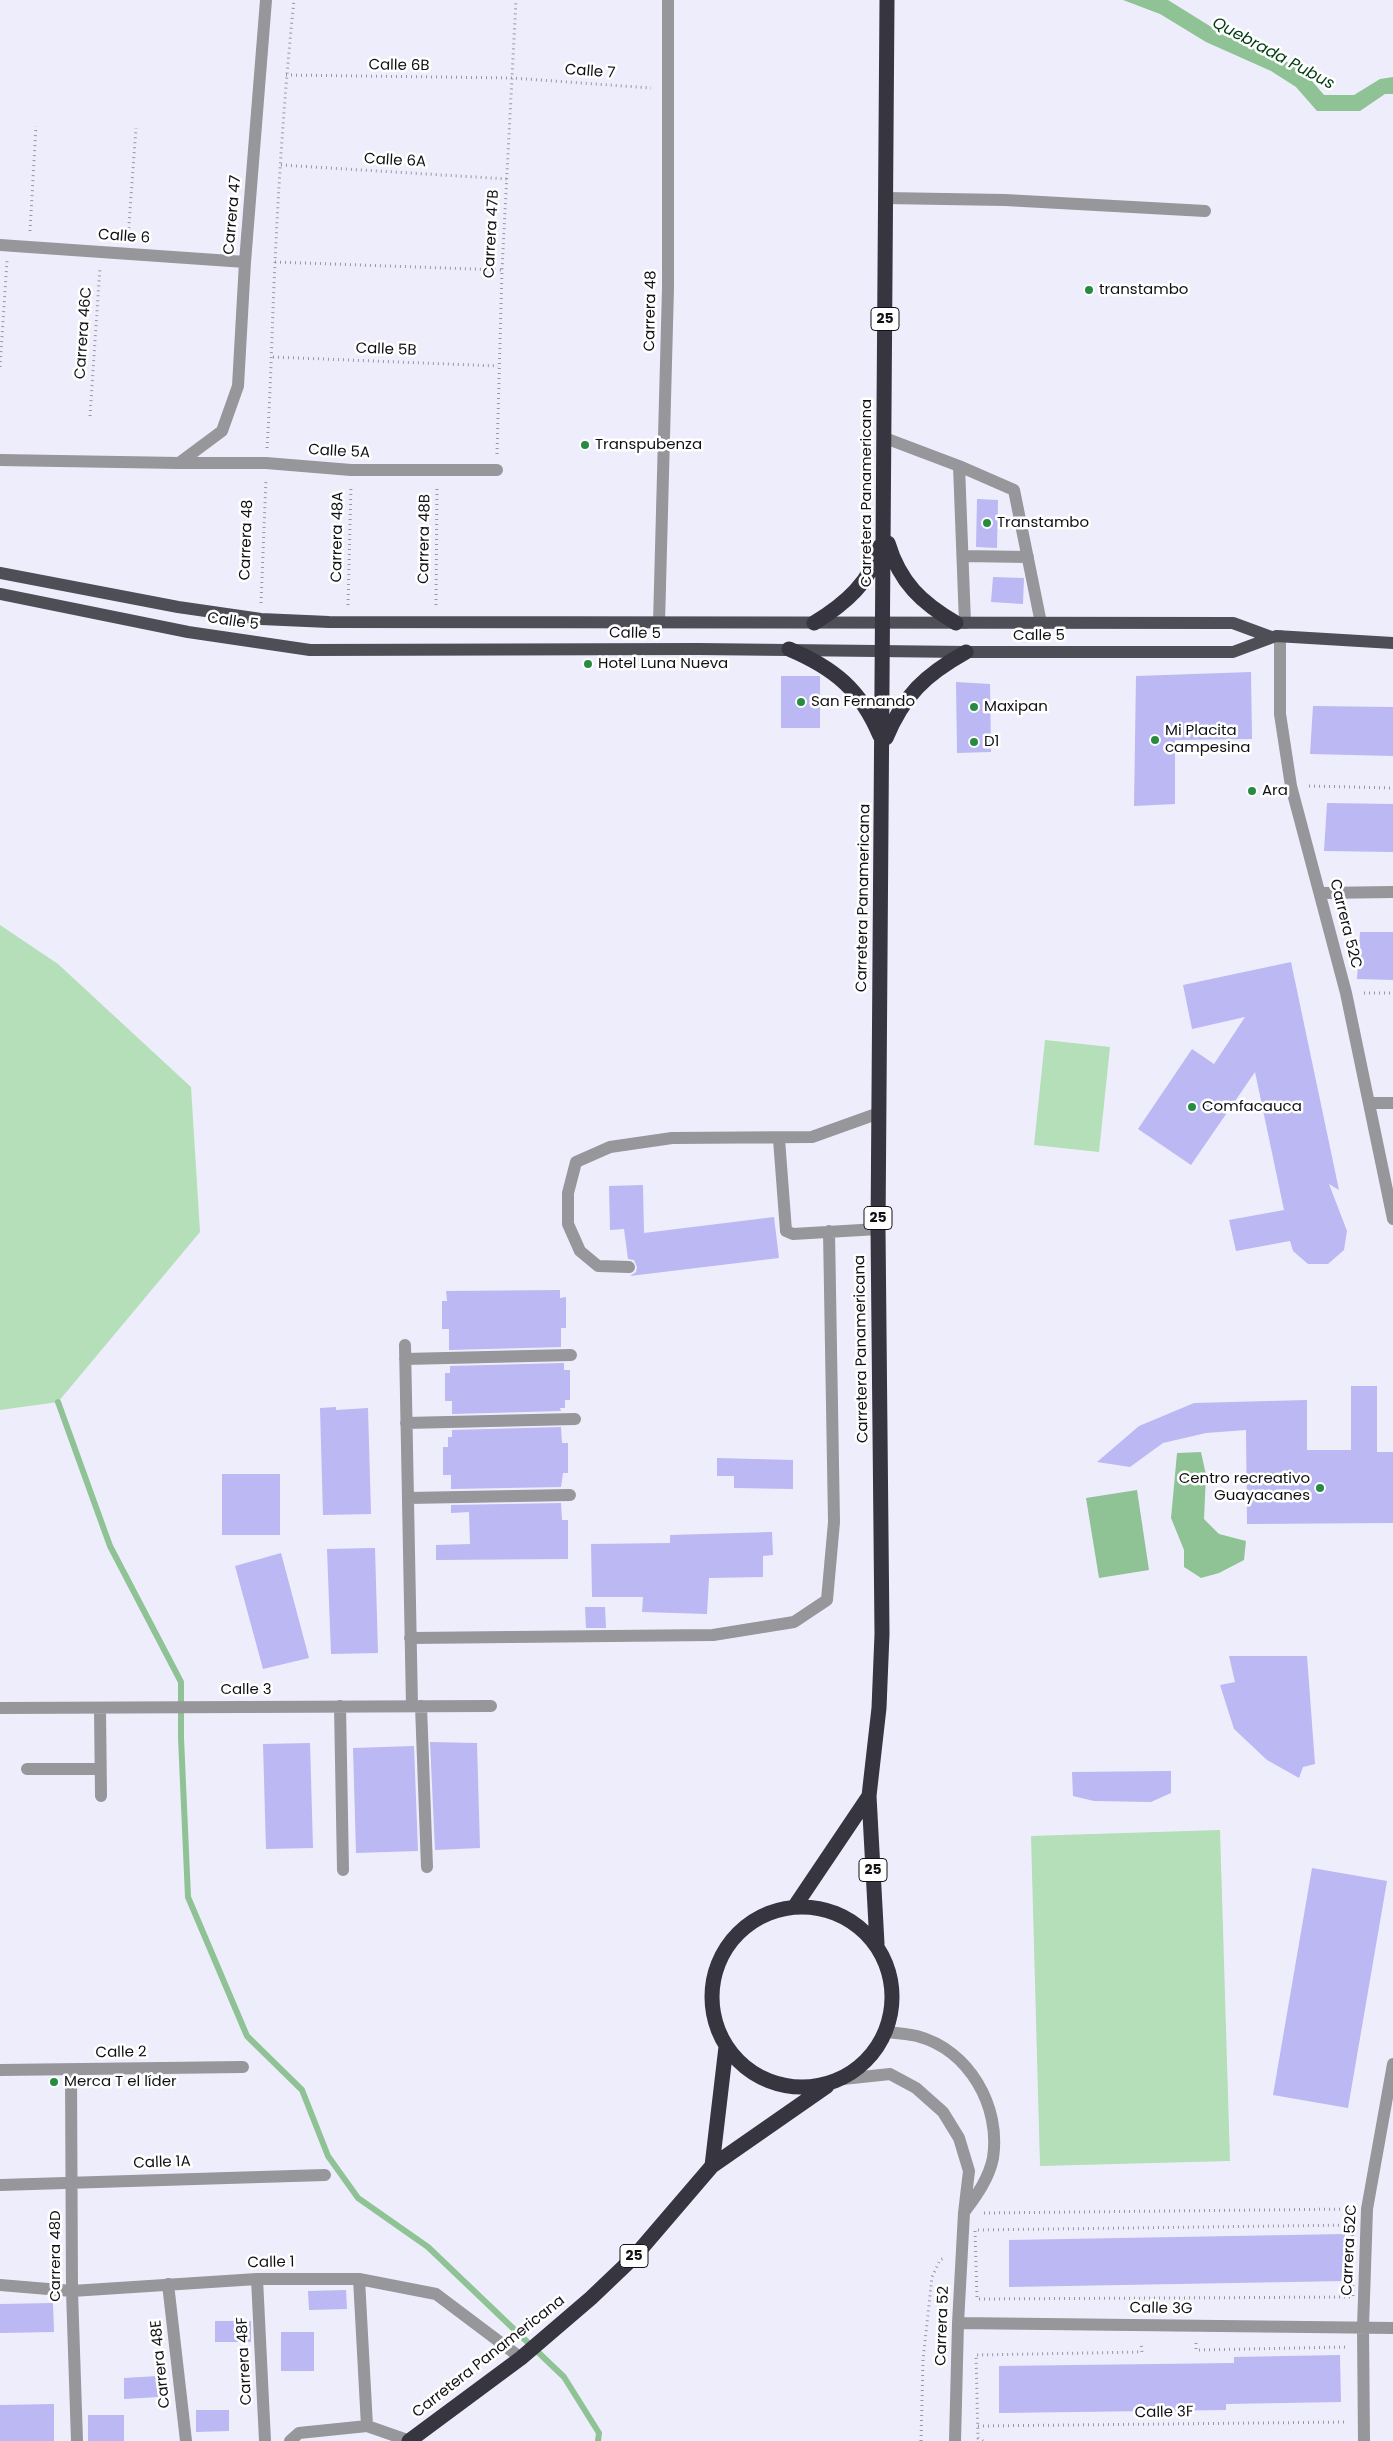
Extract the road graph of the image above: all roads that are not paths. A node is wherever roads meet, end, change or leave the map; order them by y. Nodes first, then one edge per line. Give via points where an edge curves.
1 (266, 0) edge
2 (668, 0) edge
3 (887, 0) edge
4 (885, 198) junction
5 (1205, 211) dead end
6 (4, 245) edge
7 (245, 262) junction
8 (885, 438) junction
9 (0, 460) edge
10 (179, 463) junction
11 (959, 466) junction
12 (497, 470) road end
13 (884, 530) junction
14 (963, 556) junction
15 (1028, 558) junction
16 (0, 573) edge
17 (0, 594) edge
18 (659, 623) junction
19 (814, 623) junction
20 (884, 623) junction
21 (960, 623) junction
22 (1040, 623) junction
23 (1276, 637) junction
24 (1393, 643) edge
25 (789, 649) junction
26 (884, 651) junction
27 (966, 652) junction
28 (883, 744) junction
29 (1393, 892) edge
30 (1321, 893) junction
31 (1369, 1103) junction
32 (1393, 1103) edge
33 (879, 1113) junction
34 (778, 1139) junction
35 (1393, 1219) edge
36 (878, 1229) junction
37 (830, 1231) junction
38 (629, 1267) dead end
39 (405, 1345) dead end
40 (571, 1355) dead end
41 (405, 1359) junction
42 (575, 1419) dead end
43 (406, 1423) junction
44 (570, 1495) dead end
45 (408, 1498) junction
46 (410, 1638) junction
47 (340, 1706) junction
48 (416, 1706) junction
49 (492, 1706) dead end
50 (0, 1708) edge
51 (100, 1709) junction
52 (27, 1769) dead end
53 (100, 1769) junction
54 (101, 1796) dead end
55 (869, 1796) junction
56 (427, 1867) dead end
57 (343, 1870) dead end
58 (795, 1906) junction
59 (878, 1944) junction
60 (887, 2032) junction
61 (726, 2047) junction
62 (1393, 2064) edge
63 (244, 2067) dead end
64 (0, 2070) edge
65 (71, 2070) junction
66 (836, 2081) junction
67 (712, 2166) junction
68 (325, 2175) dead end
69 (72, 2182) junction
70 (0, 2184) edge
71 (964, 2213) junction
72 (257, 2279) junction
73 (359, 2279) junction
74 (168, 2284) junction
75 (0, 2286) edge
76 (72, 2291) junction
77 (958, 2323) junction
78 (1363, 2327) junction
79 (1393, 2328) edge
80 (522, 2357) junction
81 (367, 2426) junction
82 (77, 2441) edge
83 (186, 2441) edge
84 (265, 2441) edge
85 (290, 2441) edge
86 (410, 2441) edge
87 (955, 2441) edge
88 (1364, 2441) edge

1 - 7 street, Carrera 47
2 - 18 street, Carrera 48 via 668,288
3 - 4 highway, Carretera Panamericana / 25
4 - 5 street via 1005,200
4 - 8 highway, Carretera Panamericana / 25
6 - 7 street, Calle 6
7 - 10 street, Carrera 47 via 238,386 222,431
8 - 11 street
8 - 13 highway, Carretera Panamericana / 25
9 - 10 street, Calle 5A
10 - 12 street, Calle 5A via 266,463 351,470
11 - 14 street
11 - 15 street via 1014,490
13 - 19 highway via 877,559 861,586 840,607
13 - 20 highway, Carretera Panamericana / 25
13 - 21 highway via 893,559 908,586 930,607
14 - 15 street
14 - 21 street
15 - 22 street
16 - 18 main road, Calle 5 via 178,607 261,619
17 - 25 main road, Calle 5 via 188,632 310,650
18 - 19 main road, Calle 5
19 - 20 main road, Calle 5
20 - 21 main road, Calle 5
20 - 26 highway, Carretera Panamericana / 25
21 - 22 main road, Calle 5
22 - 23 main road, Calle 5 via 1233,623
23 - 24 main road, Calle 5
23 - 27 main road, Calle 5 via 1233,652
23 - 30 street, Carrera 52C via 1280,714 1291,786
25 - 26 main road, Calle 5
25 - 28 highway via 815,660 858,695 873,718
26 - 27 main road, Calle 5
26 - 28 highway, Carretera Panamericana / 25
27 - 28 highway via 938,668 914,689 896,715
28 - 33 highway, Carretera Panamericana / 25
29 - 30 street
30 - 31 street, Carrera 52C
31 - 32 street
31 - 35 street, Carrera 52C
33 - 34 street via 812,1137
33 - 36 highway, Carretera Panamericana / 25
34 - 37 street via 786,1231 793,1234
34 - 38 street via 672,1138 610,1146 576,1162 568,1193 568,1224 580,1251 598,1266
36 - 37 street
36 - 55 highway, Carretera Panamericana / 25 via 882,1634
37 - 46 street via 834,1522 827,1600 794,1622 713,1635
39 - 41 street
40 - 41 street
41 - 43 street
42 - 43 street
43 - 45 street
44 - 45 street
45 - 46 street
46 - 48 street
47 - 48 street, Calle 3
47 - 51 street, Calle 3
47 - 57 street
48 - 49 street, Calle 3
48 - 56 street
50 - 51 street, Calle 3
51 - 53 street
52 - 53 street
53 - 54 street
55 - 58 highway, Carretera Panamericana / 25
55 - 59 highway, Carretera Panamericana / 25
58 - 59 highway via 842,1914
58 - 61 highway via 769,1912 745,1926 727,1945 715,1970 711,1996 715,2023
59 - 60 highway, Carretera Panamericana via 891,1972 894,2002
60 - 66 highway, Carretera Panamericana via 861,2067
60 - 71 street via 918,2036 947,2050 970,2070 986,2097 994,2128 992,2158 982,2188
61 - 66 highway via 746,2069 772,2083 801,2088
61 - 67 highway
62 - 78 street, Carrera 52C via 1367,2209
63 - 65 street, Calle 2
64 - 65 street, Calle 2
65 - 69 street, Carrera 48D
66 - 67 highway, Carretera Panamericana / 25
66 - 71 street, Carrera 52 via 890,2074 916,2088 943,2112 959,2138 968,2171
67 - 80 highway, Carretera Panamericana / 25 via 634,2256
68 - 69 street, Calle 1A
69 - 70 street, Calle 1A
69 - 76 street, Carrera 48D
71 - 77 street, Carrera 52
72 - 73 street, Calle 1
72 - 74 street, Calle 1
72 - 84 street, Carrera 48F
73 - 80 street, Calle 1 via 436,2294
73 - 81 street
74 - 76 street, Calle 1
74 - 83 street, Carrera 48E
75 - 76 street, Calle 1
76 - 82 street, Carrera 48D
77 - 78 street, Calle 3G
77 - 87 street, Carrera 52
78 - 79 street, Calle 3G
78 - 88 street, Carrera 52C
80 - 86 highway, Carretera Panamericana / 25
81 - 85 street via 299,2432
81 - 86 street

